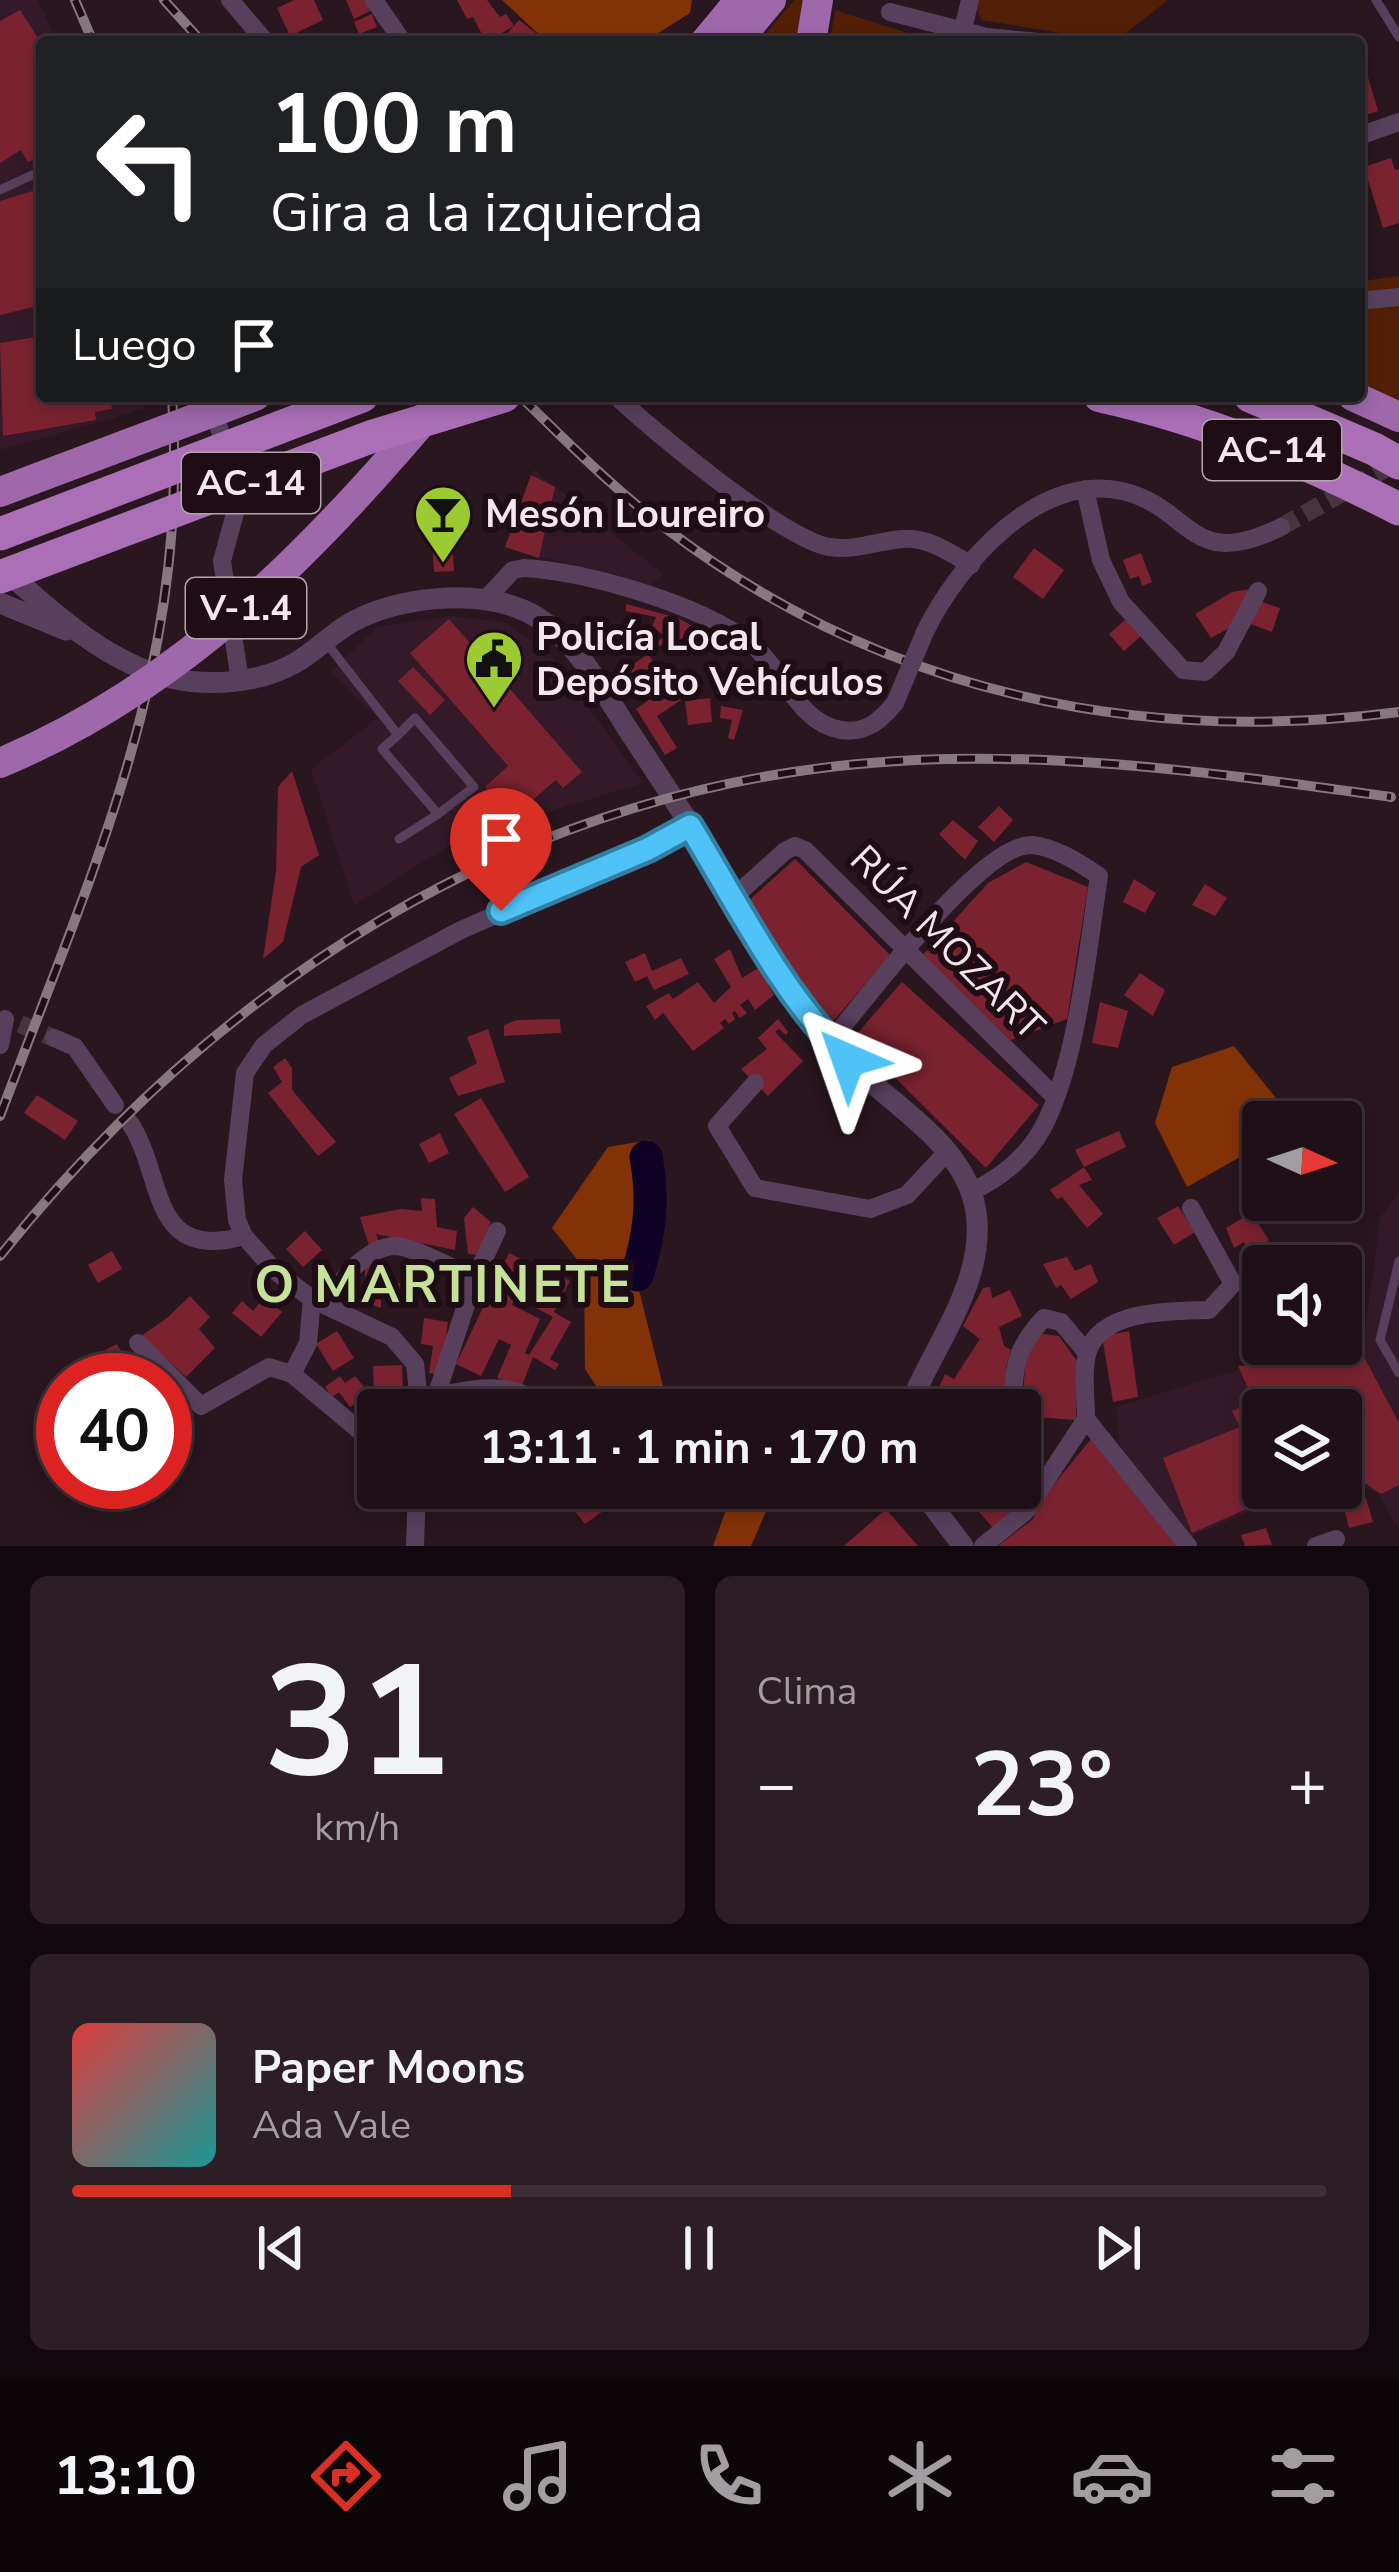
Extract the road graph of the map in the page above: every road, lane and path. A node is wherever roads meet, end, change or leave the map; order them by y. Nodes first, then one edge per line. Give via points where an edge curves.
1 (230, 0) edge
2 (374, 0) edge
3 (740, 0) edge
4 (771, 0) edge
5 (818, 0) edge
6 (970, 0) edge
7 (1376, 0) edge
8 (890, 12) dead end
9 (963, 29) junction
10 (261, 36) edge
11 (399, 36) edge
12 (710, 36) edge
13 (741, 36) edge
14 (813, 36) edge
15 (984, 36) edge
16 (1399, 37) edge
17 (1399, 122) edge
18 (1365, 134) edge
19 (32, 175) dead end
20 (0, 190) edge
21 (1399, 297) edge
22 (1365, 301) edge
23 (211, 402) edge
24 (239, 402) edge
25 (346, 402) edge
26 (439, 402) edge
27 (484, 402) edge
28 (623, 402) edge
29 (1122, 402) edge
30 (1264, 402) edge
31 (1365, 402) edge
32 (1399, 417) edge
33 (1399, 464) edge
34 (1085, 489) junction
35 (0, 492) edge
36 (1399, 508) edge
37 (1281, 526) tunnel mouth
38 (0, 534) edge
39 (971, 565) junction
40 (0, 566) edge
41 (0, 577) edge
42 (1258, 591) dead end
43 (484, 601) junction
44 (0, 603) edge
45 (34, 618) junction
46 (0, 628) edge
47 (88, 638) junction
48 (325, 641) junction
49 (240, 681) junction
50 (398, 735) junction
51 (0, 763) edge
52 (438, 814) junction
53 (690, 826) junction
54 (399, 839) dead end
55 (734, 897) junction
56 (906, 952) junction
57 (8, 1021) edge
58 (54, 1038) tunnel mouth
59 (830, 1042) junction
60 (0, 1045) edge
61 (755, 1083) dead end
62 (1054, 1096) junction
63 (116, 1105) dead end
64 (130, 1123) dead end
65 (947, 1152) junction
66 (971, 1192) junction
67 (1191, 1208) dead end
68 (497, 1231) dead end
69 (244, 1236) junction
70 (1399, 1261) edge
71 (475, 1279) junction
72 (319, 1303) junction
73 (138, 1343) dead end
74 (1087, 1353) junction
75 (292, 1373) junction
76 (1399, 1373) edge
77 (418, 1389) edge
78 (438, 1389) edge
79 (472, 1389) edge
80 (516, 1389) edge
81 (917, 1389) edge
82 (1016, 1389) edge
83 (1086, 1418) junction
84 (357, 1428) edge
85 (1041, 1486) edge
86 (416, 1509) edge
87 (935, 1509) edge
88 (1027, 1509) edge
89 (1336, 1538) dead end
90 (415, 1546) edge
91 (963, 1546) edge
92 (983, 1546) edge
93 (1188, 1546) edge
94 (1316, 1546) edge

1 - 10 street
2 - 11 street
3 - 12 highway
4 - 13 highway
5 - 14 highway
6 - 9 street
7 - 16 lane
8 - 9 street
9 - 15 street
17 - 18 street
19 - 20 lane
21 - 22 street
23 - 49 street via 231,466 235,513 222,561
24 - 35 highway, bridge
25 - 38 highway, AC-14, bridge
26 - 51 highway, V-1.4, bridge via 253,603 141,687
27 - 41 highway, AC-14, bridge
28 - 39 street via 785,527 824,546 857,549 904,538
29 - 36 highway, AC-14 via 1312,465
30 - 33 highway, AC-14
31 - 32 highway
34 - 37 street via 1123,491 1206,540 1238,543
34 - 39 street via 1025,511
34 - 42 street via 1120,602 1183,670 1205,672 1226,652
39 - 43 street, bridge via 938,607 896,703 871,726 841,730 795,698 764,655 735,633 671,603 524,568
40 - 47 street
43 - 48 street via 398,606 361,617
43 - 53 street via 521,609 564,639
44 - 45 street
45 - 46 street
45 - 47 street
47 - 49 street via 171,678
48 - 49 street via 293,664
48 - 50 lane
50 - 52 lane via 382,749
50 - 52 lane via 416,718 474,787
52 - 54 lane
53 - 55 street
53 - 69 street via 461,930 279,1029 242,1088 233,1180
55 - 56 street, RÚA MOZART via 795,846
55 - 59 street via 783,984
56 - 59 street
56 - 62 street, RÚA MOZART
56 - 62 street via 1006,850 1030,845 1099,876 1078,1012
57 - 60 street
58 - 63 street via 75,1047
59 - 65 street
61 - 65 street via 717,1126 755,1188 869,1209 907,1195
62 - 66 street via 1033,1144
64 - 69 street via 175,1228 202,1240
65 - 66 street
66 - 81 street via 971,1273
67 - 74 street via 1234,1284 1209,1310 1137,1316 1100,1330
68 - 71 street
69 - 72 street
70 - 76 lane via 1380,1340
71 - 72 street via 399,1246 380,1249
71 - 78 street
72 - 75 street
72 - 77 street via 380,1328 415,1364
73 - 75 street via 201,1406 269,1367
74 - 82 street via 1061,1322 1044,1318 1022,1341
74 - 83 street
75 - 84 street
79 - 80 street
83 - 85 street
83 - 93 street
86 - 90 street
87 - 91 street
88 - 92 street
89 - 94 street

